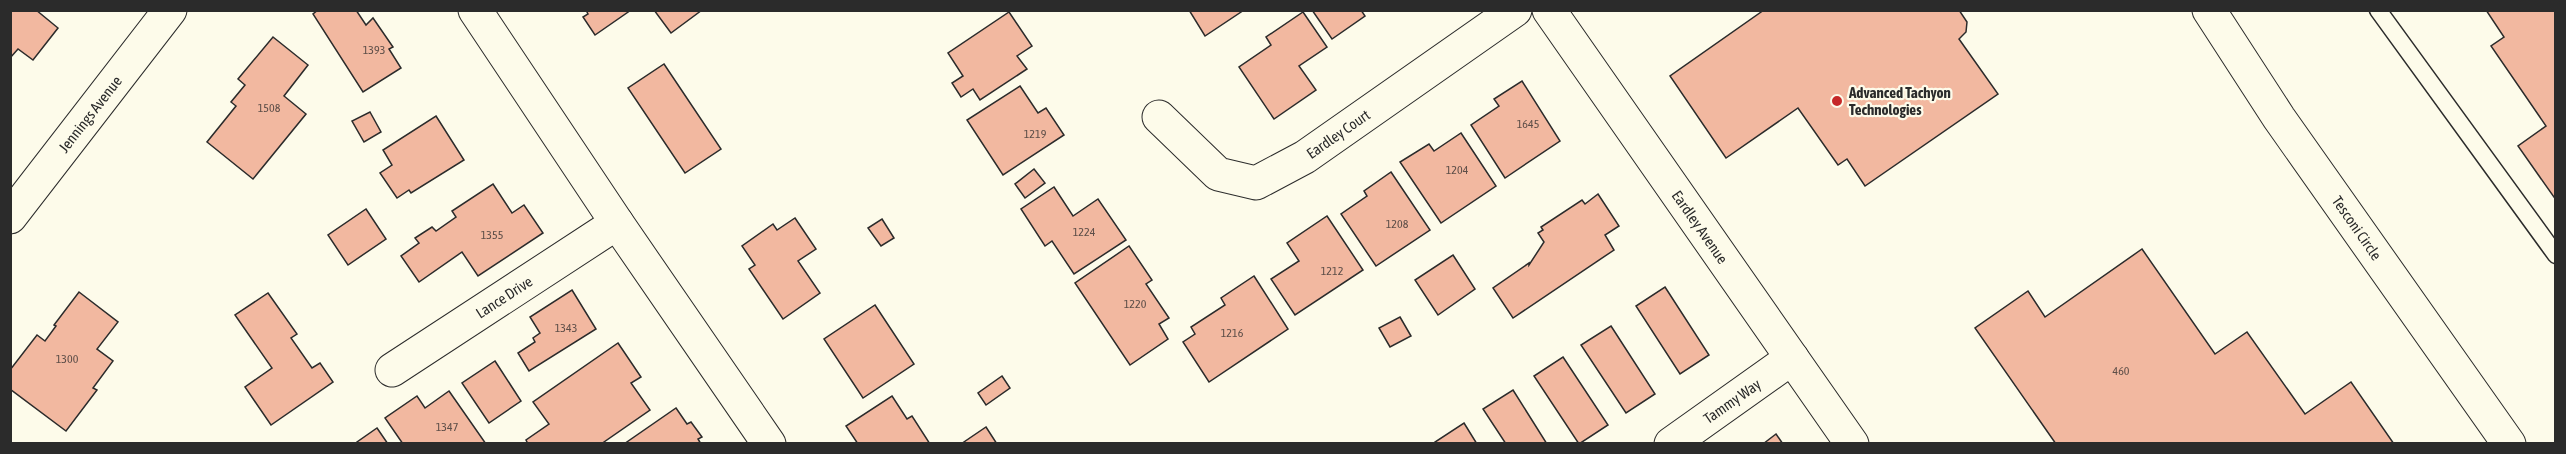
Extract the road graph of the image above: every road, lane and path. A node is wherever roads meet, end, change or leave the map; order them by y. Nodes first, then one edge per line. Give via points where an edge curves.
1 (170, 10) edge
2 (475, 10) edge
3 (1515, 10) edge
4 (1549, 10) edge
5 (2209, 10) edge
6 (2378, 10) edge
7 (1159, 117) dead end
8 (10, 217) edge
9 (617, 223) junction
10 (2556, 255) edge
11 (1792, 358) junction
12 (392, 370) dead end
13 (769, 444) edge
14 (1671, 444) edge
15 (1852, 444) edge
16 (2509, 444) edge

1 - 8 street, Jennings Avenue
2 - 9 street
3 - 7 street, Eardley Court via 1305,157 1256,183 1218,174
4 - 11 street, Eardley Avenue
5 - 16 street, Tesconi Circle via 2279,118
6 - 10 lane
9 - 12 street, Lance Drive
9 - 13 street
11 - 14 street, Tammy Way
11 - 15 street, Eardley Avenue

